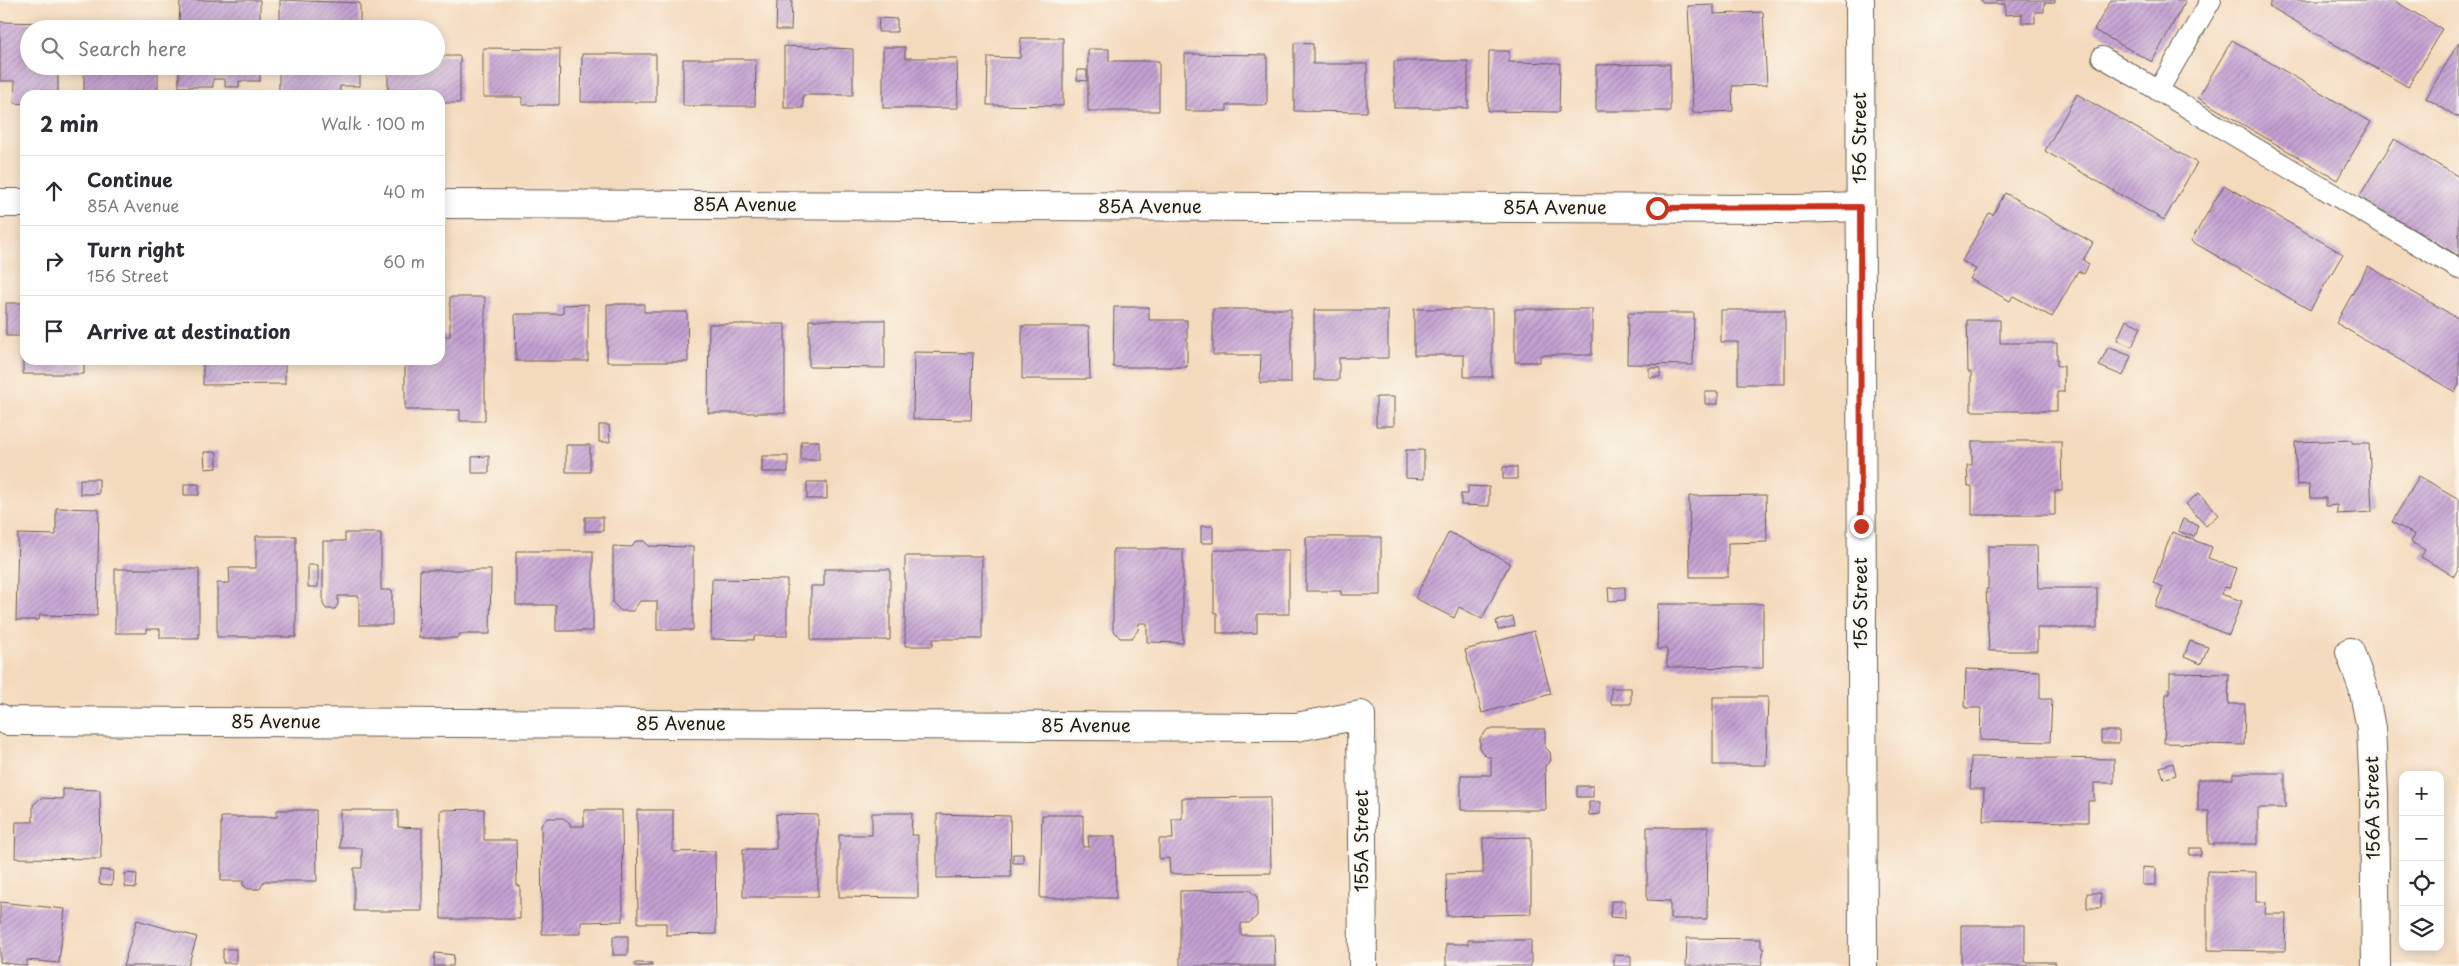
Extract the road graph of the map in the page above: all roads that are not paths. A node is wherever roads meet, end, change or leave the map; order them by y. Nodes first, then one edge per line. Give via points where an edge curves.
1 (1860, 0) edge
2 (2211, 0) edge
3 (2102, 58) dead end
4 (2158, 90) junction
5 (0, 203) edge
6 (20, 203) edge
7 (445, 204) edge
8 (1860, 207) junction
9 (2459, 268) edge
10 (2350, 652) dead end
11 (1361, 715) joint
12 (0, 718) edge
13 (1363, 966) edge
14 (1863, 966) edge
15 (2376, 966) edge

1 - 8 street, 156 Street
2 - 4 lane
3 - 4 lane
4 - 9 lane
5 - 6 street
7 - 8 street, 85A Avenue
8 - 14 street, 156 Street
10 - 15 street, 156A Street via 2363,688 2371,728
11 - 12 street, 85 Avenue via 1296,727 6,721
11 - 13 street, 155A Street

